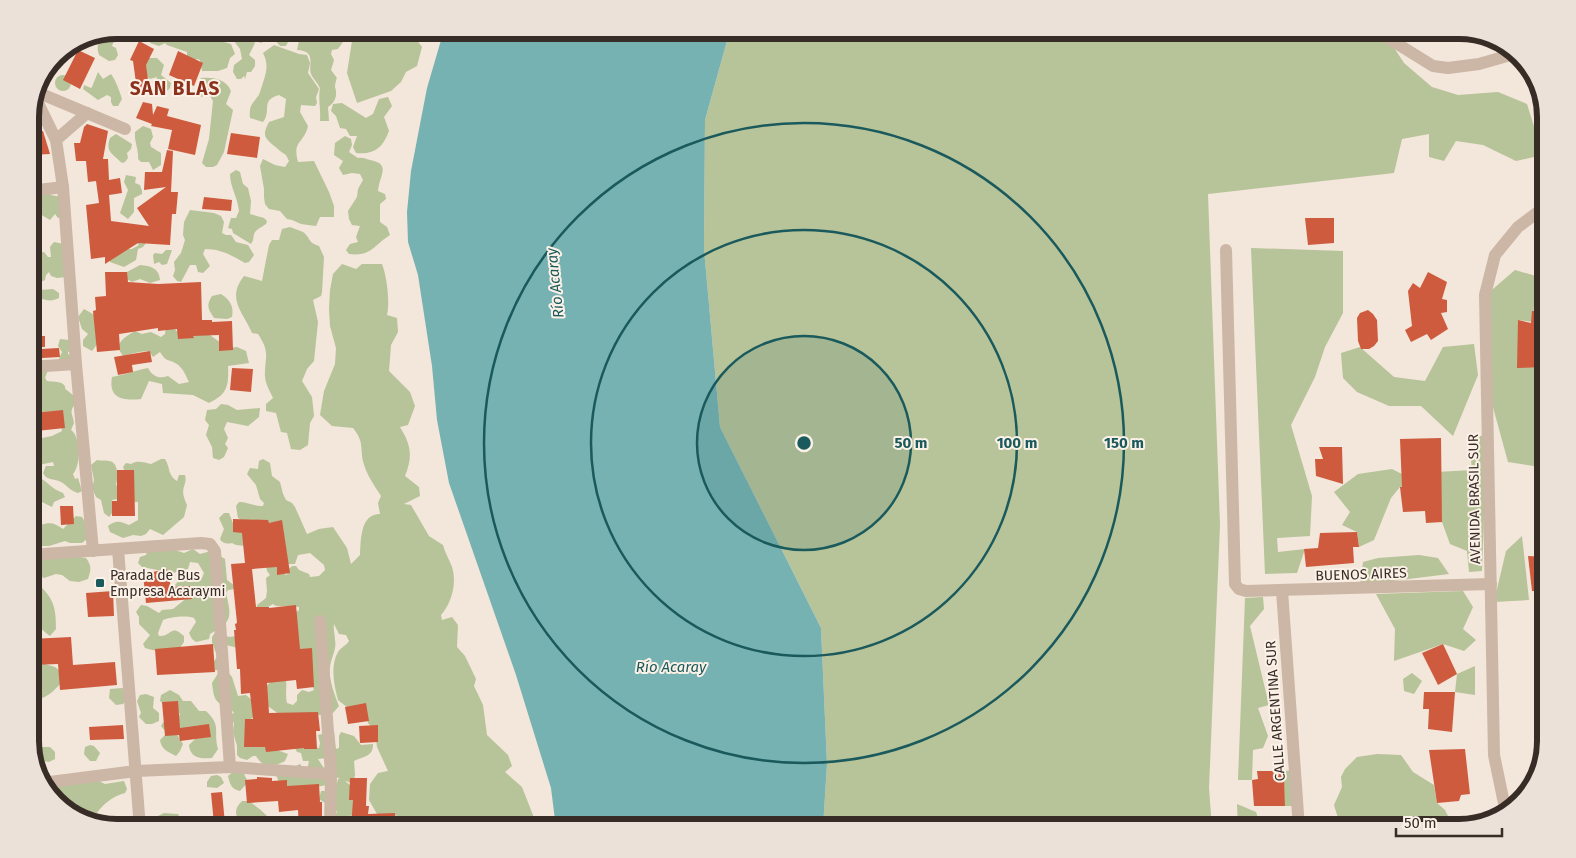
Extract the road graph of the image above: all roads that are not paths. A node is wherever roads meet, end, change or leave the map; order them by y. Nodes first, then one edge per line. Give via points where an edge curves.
1 (1390, 39) edge
2 (1508, 56) edge
3 (42, 95) edge
4 (40, 107) edge
5 (87, 113) junction
6 (125, 130) dead end
7 (56, 140) junction
8 (64, 187) junction
9 (39, 190) edge
10 (1537, 213) edge
11 (1226, 250) dead end
12 (76, 364) junction
13 (39, 366) edge
14 (118, 549) junction
15 (93, 551) junction
16 (39, 554) edge
17 (1491, 584) junction
18 (1282, 591) junction
19 (320, 621) dead end
20 (230, 767) junction
21 (136, 771) junction
22 (331, 774) junction
23 (50, 782) edge
24 (1504, 805) edge
25 (139, 819) edge
26 (330, 819) edge
27 (1298, 819) edge

1 - 2 street via 1433,66 1448,68 1479,64
3 - 5 street
4 - 7 street
5 - 6 street
5 - 7 street
7 - 8 street
8 - 9 street
8 - 12 street
10 - 17 street, AVENIDA BRASIL SUR via 1518,227 1495,255 1485,296
11 - 18 street, BUENOS AIRES via 1235,584 1246,591
12 - 13 street
12 - 15 street
14 - 15 street
14 - 20 street via 200,543 210,544 215,551
14 - 21 street
15 - 16 street
17 - 18 street, BUENOS AIRES
17 - 24 street, AVENIDA BRASIL SUR via 1494,755
18 - 27 street, CALLE ARGENTINA SUR
19 - 22 street
20 - 21 street
20 - 22 street
21 - 23 street
21 - 25 street
22 - 26 street

